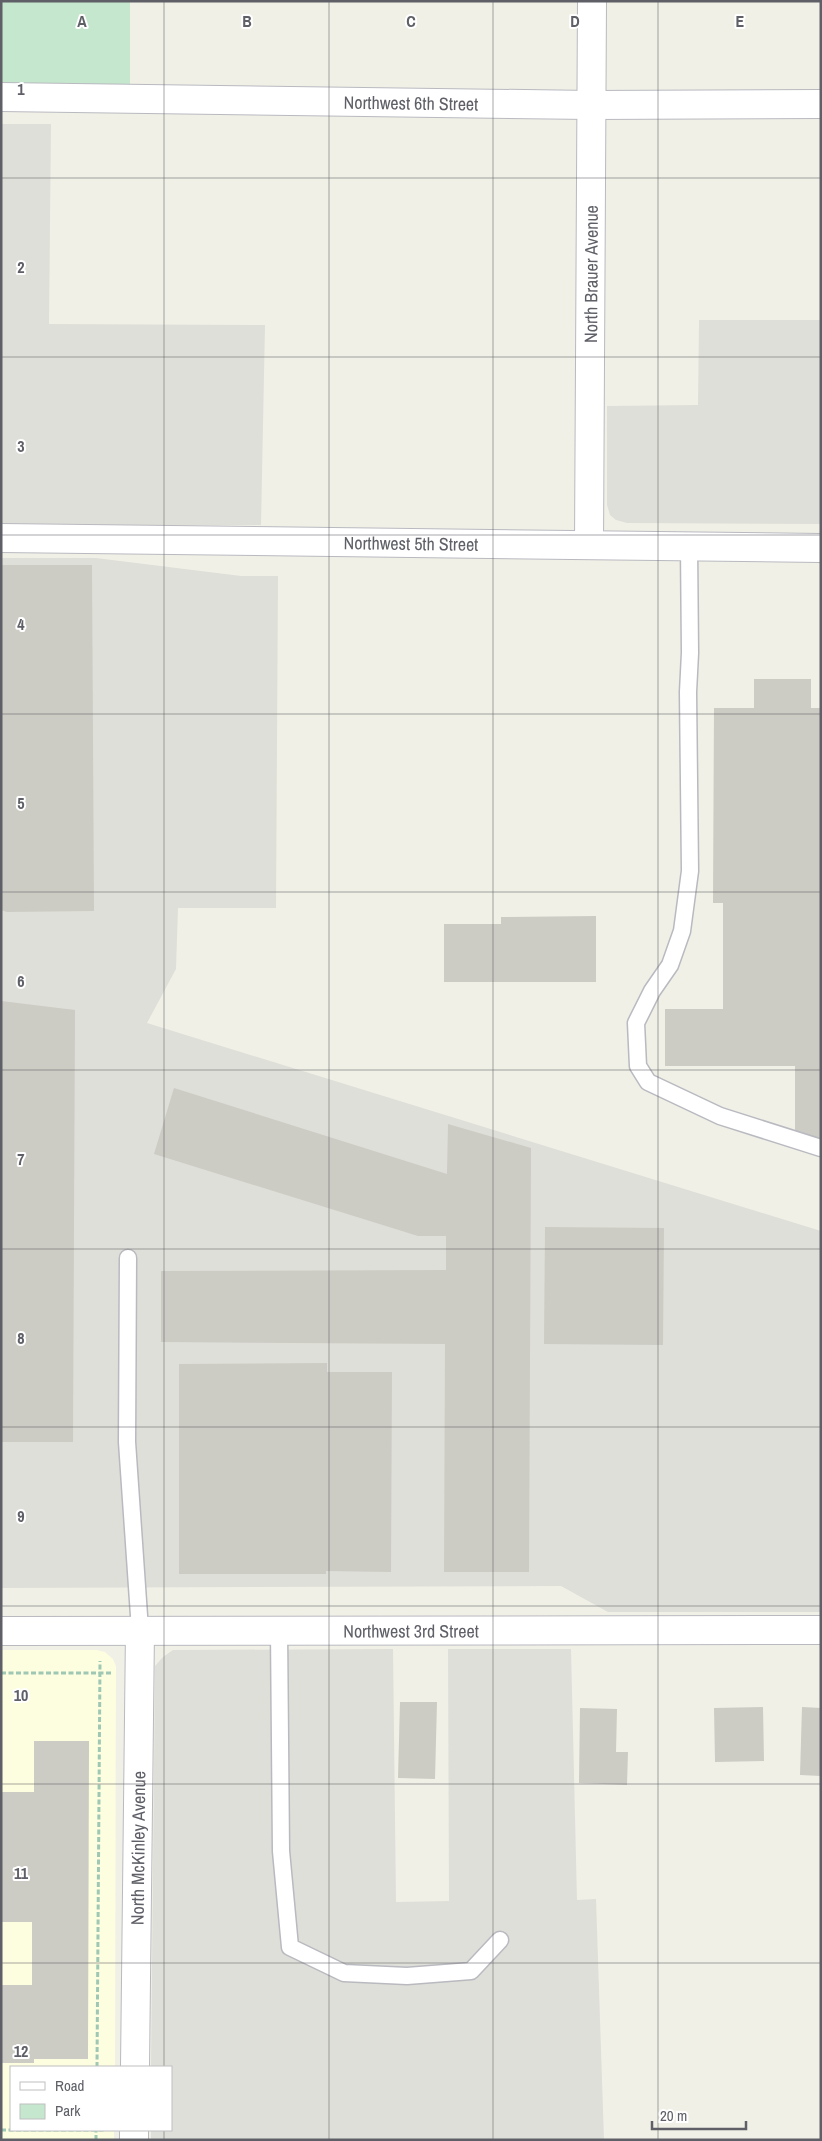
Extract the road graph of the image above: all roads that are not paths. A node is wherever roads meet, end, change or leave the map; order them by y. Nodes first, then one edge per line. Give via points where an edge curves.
1 (592, 1) edge
2 (1, 96) edge
3 (821, 104) edge
4 (591, 105) junction
5 (1, 538) edge
6 (589, 545) junction
7 (689, 546) junction
8 (821, 548) edge
9 (821, 1148) edge
10 (128, 1258) dead end
11 (140, 1630) junction
12 (279, 1630) junction
13 (821, 1630) edge
14 (1, 1631) edge
15 (500, 1940) dead end
16 (135, 2066) edge

1 - 4 street, North Brauer Avenue
2 - 4 street, Northwest 6th Street
3 - 4 street, Northwest 6th Street
4 - 6 street, North Brauer Avenue
5 - 6 street, Northwest 5th Street
6 - 7 street, Northwest 5th Street
7 - 8 street, Northwest 5th Street
7 - 9 lane via 690,871 682,931 670,965 636,1023 638,1066 648,1082 720,1116
10 - 11 lane via 127,1442
11 - 12 street, Northwest 3rd Street
11 - 14 street, Northwest 3rd Street
11 - 16 street, North McKinley Avenue
12 - 13 street, Northwest 3rd Street
12 - 15 lane via 281,1851 290,1947 344,1973 407,1976 471,1971

